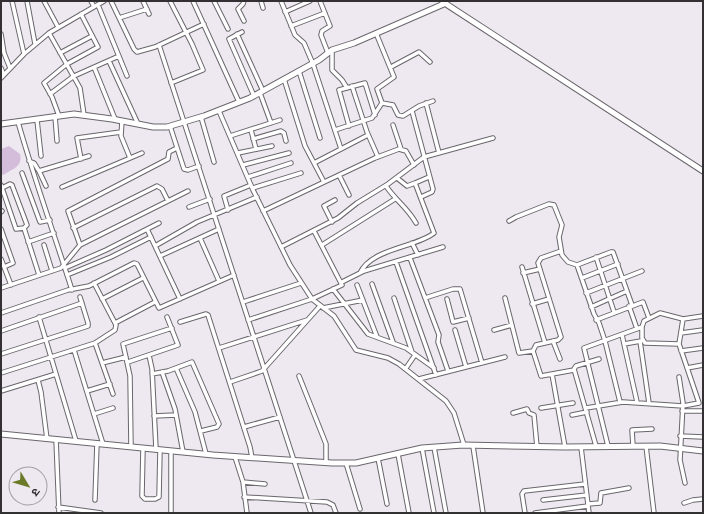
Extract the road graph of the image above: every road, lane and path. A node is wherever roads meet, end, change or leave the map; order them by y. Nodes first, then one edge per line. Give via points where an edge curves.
1 (12, 1) edge
2 (27, 1) edge
3 (44, 1) edge
4 (91, 1) edge
5 (104, 1) edge
6 (111, 1) edge
7 (143, 1) edge
8 (170, 1) edge
9 (193, 1) edge
10 (214, 1) edge
11 (244, 1) edge
12 (261, 1) edge
13 (281, 1) edge
14 (310, 1) edge
15 (320, 1) edge
16 (444, 2) edge
17 (98, 5) junction
18 (94, 7) junction
19 (263, 8) dead end
20 (147, 9) junction
21 (285, 12) junction
22 (325, 13) junction
23 (81, 14) junction
24 (149, 14) dead end
25 (119, 18) junction
26 (244, 21) dead end
27 (204, 24) junction
28 (291, 26) junction
29 (58, 27) junction
30 (228, 29) dead end
31 (186, 32) junction
32 (242, 32) dead end
33 (49, 33) junction
34 (376, 33) junction
35 (1, 34) edge
36 (237, 34) junction
37 (92, 36) junction
38 (35, 44) junction
39 (159, 45) junction
40 (330, 51) junction
41 (60, 53) junction
42 (24, 54) junction
43 (119, 56) junction
44 (109, 61) junction
45 (430, 62) dead end
46 (67, 64) junction
47 (313, 64) junction
48 (94, 67) junction
49 (391, 67) junction
50 (1, 68) edge
51 (10, 68) junction
52 (299, 71) junction
53 (74, 76) junction
54 (127, 76) dead end
55 (2, 77) edge
56 (283, 78) junction
57 (171, 83) junction
58 (352, 86) junction
59 (347, 88) junction
60 (261, 92) junction
61 (378, 92) junction
62 (50, 94) junction
63 (369, 95) junction
64 (254, 96) junction
65 (433, 101) dead end
66 (239, 102) junction
67 (382, 103) junction
68 (426, 103) junction
69 (219, 110) junction
70 (412, 111) junction
71 (84, 115) junction
72 (375, 115) junction
73 (57, 116) junction
74 (202, 117) junction
75 (115, 119) junction
76 (37, 120) junction
77 (122, 120) junction
78 (280, 120) dead end
79 (363, 121) junction
80 (18, 122) junction
81 (184, 122) junction
82 (271, 123) junction
83 (1, 124) edge
84 (138, 124) junction
85 (393, 125) dead end
86 (170, 126) junction
87 (349, 126) junction
88 (251, 130) junction
89 (335, 130) junction
90 (121, 132) junction
91 (368, 135) junction
92 (230, 136) junction
93 (320, 138) dead end
94 (493, 138) dead end
95 (254, 139) junction
96 (286, 140) dead end
97 (57, 141) dead end
98 (272, 146) dead end
99 (177, 148) junction
100 (256, 149) junction
101 (341, 149) junction
102 (401, 149) junction
103 (238, 152) junction
104 (142, 153) dead end
105 (289, 153) dead end
106 (439, 153) junction
107 (41, 156) dead end
108 (89, 156) dead end
109 (378, 157) junction
110 (424, 157) junction
111 (130, 158) junction
112 (81, 159) junction
113 (29, 162) junction
114 (214, 162) dead end
115 (291, 163) dead end
116 (314, 163) junction
117 (243, 164) junction
118 (414, 165) junction
119 (199, 166) junction
120 (39, 171) junction
121 (703, 171) edge
122 (22, 172) dead end
123 (301, 173) dead end
124 (339, 175) junction
125 (248, 177) junction
126 (430, 177) junction
127 (397, 178) junction
128 (324, 182) junction
129 (415, 183) junction
130 (1, 186) edge
131 (46, 186) dead end
132 (252, 186) junction
133 (386, 186) junction
134 (62, 187) dead end
135 (188, 191) dead end
136 (349, 195) dead end
137 (3, 196) edge
138 (257, 197) junction
139 (421, 197) junction
140 (395, 198) junction
141 (210, 199) junction
142 (334, 200) dead end
143 (168, 201) junction
144 (189, 207) dead end
145 (228, 210) junction
146 (263, 211) junction
147 (215, 215) junction
148 (50, 220) junction
149 (332, 222) junction
150 (509, 222) dead end
151 (159, 223) dead end
152 (416, 223) dead end
153 (2, 228) edge
154 (24, 228) junction
155 (73, 228) junction
156 (147, 229) junction
157 (219, 229) junction
158 (314, 231) junction
159 (54, 233) junction
160 (151, 237) junction
161 (200, 238) junction
162 (28, 242) junction
163 (412, 243) junction
164 (44, 245) dead end
165 (80, 245) junction
166 (322, 245) junction
167 (155, 246) junction
168 (280, 247) junction
169 (443, 247) dead end
170 (561, 251) junction
171 (160, 256) junction
172 (418, 256) junction
173 (410, 258) junction
174 (596, 258) junction
175 (1, 259) edge
176 (396, 262) junction
177 (618, 264) junction
178 (577, 265) junction
179 (4, 267) junction
180 (64, 267) junction
181 (522, 267) dead end
182 (540, 269) junction
183 (52, 271) junction
184 (600, 271) junction
185 (642, 271) dead end
186 (360, 273) junction
187 (524, 273) junction
188 (234, 274) junction
189 (39, 275) junction
190 (67, 275) junction
191 (143, 278) junction
192 (582, 278) junction
193 (622, 278) junction
194 (219, 281) junction
195 (342, 282) junction
196 (301, 283) junction
197 (94, 284) junction
198 (372, 284) dead end
199 (11, 285) junction
200 (357, 285) dead end
201 (605, 285) junction
202 (1, 288) edge
203 (72, 290) junction
204 (333, 290) junction
205 (627, 291) junction
206 (586, 293) junction
207 (80, 297) dead end
208 (394, 298) dead end
209 (425, 298) junction
210 (505, 298) dead end
211 (102, 299) junction
212 (180, 299) junction
213 (312, 299) junction
214 (446, 299) dead end
215 (549, 299) junction
216 (609, 299) junction
217 (362, 300) junction
218 (155, 302) junction
219 (243, 302) junction
220 (82, 303) junction
221 (344, 304) junction
222 (532, 304) junction
223 (630, 306) junction
224 (321, 307) junction
225 (591, 307) junction
226 (614, 312) junction
227 (1, 313) edge
228 (703, 316) edge
229 (39, 317) junction
230 (167, 317) dead end
231 (469, 318) junction
232 (649, 318) junction
233 (683, 319) junction
234 (248, 320) junction
235 (307, 320) junction
236 (596, 320) junction
237 (180, 322) dead end
238 (115, 324) junction
239 (512, 325) junction
240 (642, 327) junction
241 (172, 328) junction
242 (637, 329) junction
243 (455, 330) dead end
244 (494, 330) dead end
245 (703, 330) edge
246 (1, 331) edge
247 (680, 333) junction
248 (622, 335) junction
249 (254, 337) junction
250 (377, 337) junction
251 (46, 339) junction
252 (553, 341) junction
253 (605, 341) junction
254 (642, 341) junction
255 (393, 342) junction
256 (95, 343) junction
257 (545, 343) junction
258 (624, 344) junction
259 (679, 344) junction
260 (219, 348) junction
261 (703, 348) edge
262 (74, 350) junction
263 (533, 351) junction
264 (681, 351) junction
265 (1, 354) edge
266 (414, 354) junction
267 (150, 355) junction
268 (126, 357) junction
269 (505, 357) dead end
270 (51, 358) junction
271 (560, 359) dead end
272 (599, 359) dead end
273 (128, 362) junction
274 (102, 363) junction
275 (586, 363) junction
276 (482, 364) junction
277 (703, 365) edge
278 (176, 368) junction
279 (406, 368) junction
280 (434, 368) junction
281 (466, 368) junction
282 (687, 368) junction
283 (264, 369) junction
284 (574, 370) junction
285 (448, 371) junction
286 (162, 372) junction
287 (1, 373) edge
288 (56, 374) junction
289 (152, 374) junction
290 (552, 374) junction
291 (436, 375) junction
292 (299, 376) dead end
293 (679, 376) dead end
294 (419, 379) junction
295 (38, 380) junction
296 (230, 382) junction
297 (110, 384) junction
298 (1, 391) edge
299 (87, 391) junction
300 (113, 394) dead end
301 (620, 402) junction
302 (637, 402) junction
303 (573, 403) dead end
304 (649, 403) junction
305 (558, 405) junction
306 (598, 406) junction
307 (683, 406) junction
308 (113, 408) dead end
309 (541, 408) dead end
310 (586, 408) junction
311 (682, 411) junction
312 (703, 411) edge
313 (587, 412) junction
314 (513, 413) dead end
315 (94, 414) junction
316 (176, 415) junction
317 (572, 415) dead end
318 (154, 416) junction
319 (280, 417) junction
320 (244, 428) junction
321 (652, 429) dead end
322 (200, 431) junction
323 (1, 434) edge
324 (680, 436) junction
325 (703, 437) edge
326 (47, 438) junction
327 (56, 440) junction
328 (76, 441) junction
329 (97, 444) junction
330 (104, 444) junction
331 (464, 445) junction
332 (473, 446) junction
333 (596, 446) junction
334 (608, 446) junction
335 (633, 446) junction
336 (646, 446) junction
337 (131, 447) junction
338 (434, 447) junction
339 (537, 447) junction
340 (566, 447) junction
341 (581, 447) junction
342 (143, 448) junction
343 (422, 448) junction
344 (679, 448) junction
345 (158, 450) junction
346 (703, 450) edge
347 (171, 451) junction
348 (183, 452) junction
349 (206, 454) junction
350 (398, 454) junction
351 (235, 457) junction
352 (252, 458) junction
353 (378, 458) junction
354 (294, 462) junction
355 (326, 463) junction
356 (346, 463) junction
357 (243, 482) junction
358 (685, 483) dead end
359 (265, 484) dead end
360 (585, 484) junction
361 (629, 488) dead end
362 (587, 495) junction
363 (244, 497) junction
364 (703, 499) edge
365 (96, 500) dead end
366 (543, 500) dead end
367 (308, 501) junction
368 (684, 503) dead end
369 (387, 504) dead end
370 (588, 505) junction
371 (58, 507) junction
372 (360, 509) dead end
373 (79, 512) edge
374 (59, 513) edge
375 (101, 513) edge
376 (171, 513) edge
377 (247, 513) edge
378 (311, 513) edge
379 (336, 513) edge
380 (409, 513) edge
381 (434, 513) edge
382 (446, 513) edge
383 (483, 513) edge
384 (525, 513) edge
385 (535, 513) edge
386 (589, 513) edge
387 (654, 513) edge

1 - 42 street
2 - 38 street
3 - 29 street
4 - 18 street
5 - 17 street
6 - 25 street
7 - 20 street
8 - 31 street
9 - 27 street
10 - 30 street
11 - 26 street via 238,9
12 - 19 street
13 - 21 street
14 - 21 street
15 - 22 street
16 - 34 street
16 - 121 street
17 - 18 street
17 - 43 street
18 - 23 street
20 - 24 street
20 - 25 street
21 - 28 street
22 - 28 street
22 - 40 street via 330,26 321,35
23 - 29 street
23 - 37 street
25 - 39 street via 136,51
27 - 31 street
27 - 66 street
28 - 47 street via 296,37 304,43
29 - 33 street
31 - 39 street
31 - 57 street via 202,70
32 - 36 street
33 - 38 street
33 - 41 street
34 - 40 street
34 - 49 street
35 - 51 street
36 - 60 street
36 - 64 street via 229,39
37 - 41 street
37 - 46 street via 97,48
38 - 42 street
39 - 57 street
40 - 47 street
40 - 59 street via 332,70
41 - 46 street
42 - 51 street
43 - 44 street
43 - 54 street
44 - 48 street
44 - 84 street
45 - 49 street via 419,52
46 - 53 street
46 - 62 street via 43,84
47 - 52 street
47 - 89 street
48 - 53 street
48 - 75 street
49 - 61 street via 394,77 378,88
50 - 55 street
51 - 55 street
52 - 56 street
52 - 93 street
53 - 62 street
53 - 71 street via 81,92
56 - 60 street
56 - 116 street via 305,146
57 - 81 street
58 - 59 street
58 - 63 street via 365,83
58 - 79 street
59 - 87 street via 339,92
60 - 64 street
60 - 82 street
61 - 63 street
61 - 67 street
62 - 73 street
63 - 72 street
64 - 66 street
65 - 68 street
66 - 69 street
67 - 70 street via 393,106 400,116
67 - 72 street
68 - 70 street
68 - 106 street
69 - 74 street
69 - 92 street
70 - 110 street
71 - 73 street
71 - 75 street
72 - 79 street
73 - 76 street
73 - 97 street
74 - 81 street
74 - 114 street
75 - 77 street
76 - 80 street
76 - 107 street
77 - 84 street
77 - 90 street
78 - 82 street
79 - 87 street
79 - 91 street
80 - 83 street
80 - 113 street
81 - 86 street
81 - 119 street
82 - 88 street
84 - 86 street via 159,128
85 - 102 street
86 - 99 street
87 - 89 street
88 - 92 street
88 - 95 street
89 - 101 street
90 - 111 street
90 - 112 street via 76,138
91 - 101 street
91 - 109 street
92 - 103 street
94 - 106 street
95 - 96 street via 281,132 284,133
95 - 100 street
98 - 100 street
99 - 119 street via 185,170
99 - 155 street via 169,152 168,159 69,210 67,213
100 - 103 street
101 - 116 street
102 - 109 street
102 - 118 street via 406,151
103 - 117 street
104 - 111 street
105 - 117 street
106 - 110 street
108 - 112 street
109 - 124 street
110 - 118 street
110 - 126 street
111 - 134 street
112 - 120 street
113 - 120 street via 34,163
113 - 148 street
115 - 125 street
116 - 128 street
117 - 125 street
118 - 127 street
119 - 141 street
120 - 131 street
122 - 148 street via 40,222
123 - 132 street
124 - 128 street
124 - 136 street
125 - 132 street
126 - 129 street
126 - 139 street via 432,191
127 - 129 street via 407,186
127 - 133 street
128 - 146 street
129 - 139 street
130 - 137 street
130 - 154 street via 12,186 27,225
132 - 138 street
132 - 145 street via 224,196
133 - 140 street
133 - 149 street
135 - 143 street
137 - 154 street via 16,229
138 - 145 street
138 - 146 street
139 - 163 street via 434,234
140 - 152 street via 408,210
140 - 166 street
141 - 144 street
141 - 147 street
142 - 149 street via 324,206
143 - 155 street via 162,189 157,186
143 - 165 street
145 - 147 street
146 - 168 street
147 - 157 street
147 - 167 street
148 - 159 street
149 - 158 street
150 - 170 street via 552,204 562,225 559,237
151 - 156 street
153 - 179 street via 13,262
154 - 162 street
155 - 165 street
156 - 160 street
156 - 180 street
157 - 161 street
157 - 188 street
158 - 166 street
158 - 168 street
159 - 162 street
159 - 180 street
160 - 167 street
160 - 190 street
161 - 171 street
161 - 194 street
162 - 189 street
163 - 172 street
163 - 186 street via 382,254
164 - 183 street
165 - 180 street
166 - 195 street
167 - 171 street
168 - 196 street
169 - 172 street
170 - 178 street via 568,262
170 - 182 street via 539,259
171 - 212 street
172 - 173 street
173 - 176 street
173 - 209 street
174 - 177 street via 612,252
174 - 178 street
174 - 184 street
175 - 179 street
176 - 186 street
176 - 280 street
177 - 184 street
177 - 193 street
178 - 192 street
179 - 199 street
180 - 183 street
180 - 190 street
181 - 187 street
182 - 187 street
182 - 215 street
183 - 189 street
184 - 192 street
184 - 201 street
185 - 193 street
186 - 195 street
187 - 222 street
188 - 194 street
188 - 219 street
189 - 199 street
190 - 203 street
191 - 197 street via 137,264 134,263
191 - 211 street
191 - 218 street
192 - 206 street
193 - 201 street
193 - 205 street
194 - 212 street
195 - 204 street via 342,285
196 - 213 street
196 - 219 street
197 - 203 street
197 - 211 street
198 - 255 street
199 - 202 street
200 - 217 street
201 - 206 street
201 - 216 street
203 - 227 street
204 - 213 street
204 - 221 street
205 - 216 street
205 - 223 street
206 - 225 street
207 - 220 street
208 - 266 street
209 - 231 street via 459,288
209 - 285 street via 439,335 437,340
210 - 239 street
211 - 238 street
212 - 218 street via 159,308
213 - 224 street
213 - 234 street
214 - 231 street via 453,322
215 - 222 street
215 - 252 street via 561,337
216 - 225 street
216 - 226 street
217 - 221 street
217 - 250 street
218 - 238 street
219 - 234 street
220 - 229 street
220 - 251 street via 88,326
221 - 224 street
221 - 250 street via 366,333
222 - 257 street
223 - 226 street
223 - 232 street via 644,303
223 - 242 street
224 - 235 street
224 - 279 street via 334,316 356,350 388,358
225 - 236 street
226 - 236 street
228 - 233 street
229 - 246 street
229 - 251 street
230 - 241 street
231 - 276 street
232 - 233 street via 660,313
232 - 240 street via 644,321
233 - 247 street
234 - 249 street
235 - 249 street
235 - 283 street
236 - 253 street via 600,324
237 - 260 street via 207,314
238 - 256 street via 115,330
239 - 244 street
239 - 263 street via 519,354
240 - 242 street
240 - 254 street
241 - 267 street via 178,345
241 - 268 street via 123,343
242 - 248 street
243 - 281 street
245 - 247 street
247 - 259 street
248 - 253 street
248 - 258 street
249 - 260 street
249 - 283 street
250 - 255 street
251 - 265 street
251 - 270 street
252 - 257 street
252 - 271 street
253 - 275 street via 584,348
253 - 301 street
254 - 258 street
254 - 259 street
254 - 304 street
255 - 266 street
256 - 262 street
256 - 274 street
257 - 263 street via 536,345
258 - 302 street
259 - 264 street
260 - 296 street
261 - 264 street
262 - 270 street
262 - 299 street
263 - 290 street via 540,375
264 - 282 street
266 - 279 street
266 - 280 street
267 - 273 street
267 - 289 street
268 - 273 street
268 - 274 street
269 - 276 street
270 - 287 street
270 - 288 street
272 - 275 street
273 - 337 street
274 - 297 street
275 - 284 street via 575,367
275 - 306 street
276 - 281 street
277 - 282 street
278 - 286 street
278 - 322 street via 195,412
278 - 322 street via 192,362 218,424 218,427
279 - 294 street
280 - 291 street
281 - 285 street
282 - 307 street via 700,402
283 - 296 street via 260,373
283 - 319 street
284 - 290 street
284 - 310 street
285 - 291 street
286 - 289 street
286 - 316 street
288 - 295 street
288 - 328 street
289 - 318 street
290 - 305 street
291 - 294 street
292 - 355 street via 326,444
293 - 307 street
294 - 331 street via 451,408
295 - 298 street
295 - 326 street
296 - 320 street
297 - 299 street
297 - 300 street
299 - 315 street
301 - 302 street
301 - 306 street
302 - 304 street
303 - 305 street
304 - 307 street
305 - 309 street
305 - 340 street
306 - 310 street
306 - 334 street
307 - 311 street
308 - 315 street
310 - 313 street
311 - 312 street
311 - 324 street
313 - 317 street
313 - 333 street
314 - 339 street via 527,409 534,415
315 - 330 street
316 - 318 street
316 - 348 street
318 - 345 street
319 - 320 street
319 - 354 street
320 - 352 street
321 - 335 street via 632,430
322 - 349 street
323 - 326 street
324 - 325 street
324 - 344 street
326 - 327 street
327 - 328 street
327 - 371 street
328 - 329 street
329 - 330 street
329 - 365 street
330 - 337 street
331 - 332 street
331 - 338 street
332 - 339 street
332 - 383 street
333 - 334 street
333 - 341 street
334 - 335 street
335 - 336 street
336 - 344 street
336 - 387 street
337 - 342 street
338 - 343 street
338 - 382 street
339 - 340 street
340 - 341 street
341 - 360 street
342 - 345 street
342 - 345 street via 142,496 145,499 159,497
343 - 350 street
343 - 381 street
344 - 346 street
344 - 358 street
345 - 347 street
347 - 348 street
347 - 376 street
348 - 349 street
349 - 351 street
350 - 353 street
350 - 380 street
351 - 352 street
351 - 357 street
352 - 354 street
353 - 356 street
353 - 369 street
354 - 355 street
354 - 367 street
355 - 356 street
356 - 372 street
357 - 359 street
357 - 363 street
360 - 362 street
360 - 384 street via 524,491 522,494
361 - 370 street via 602,493 600,503
362 - 366 street
362 - 370 street
363 - 367 street
363 - 377 street
364 - 368 street
367 - 378 street
367 - 379 street via 330,503
370 - 385 street
370 - 386 street
371 - 373 street
371 - 374 street
373 - 375 street

